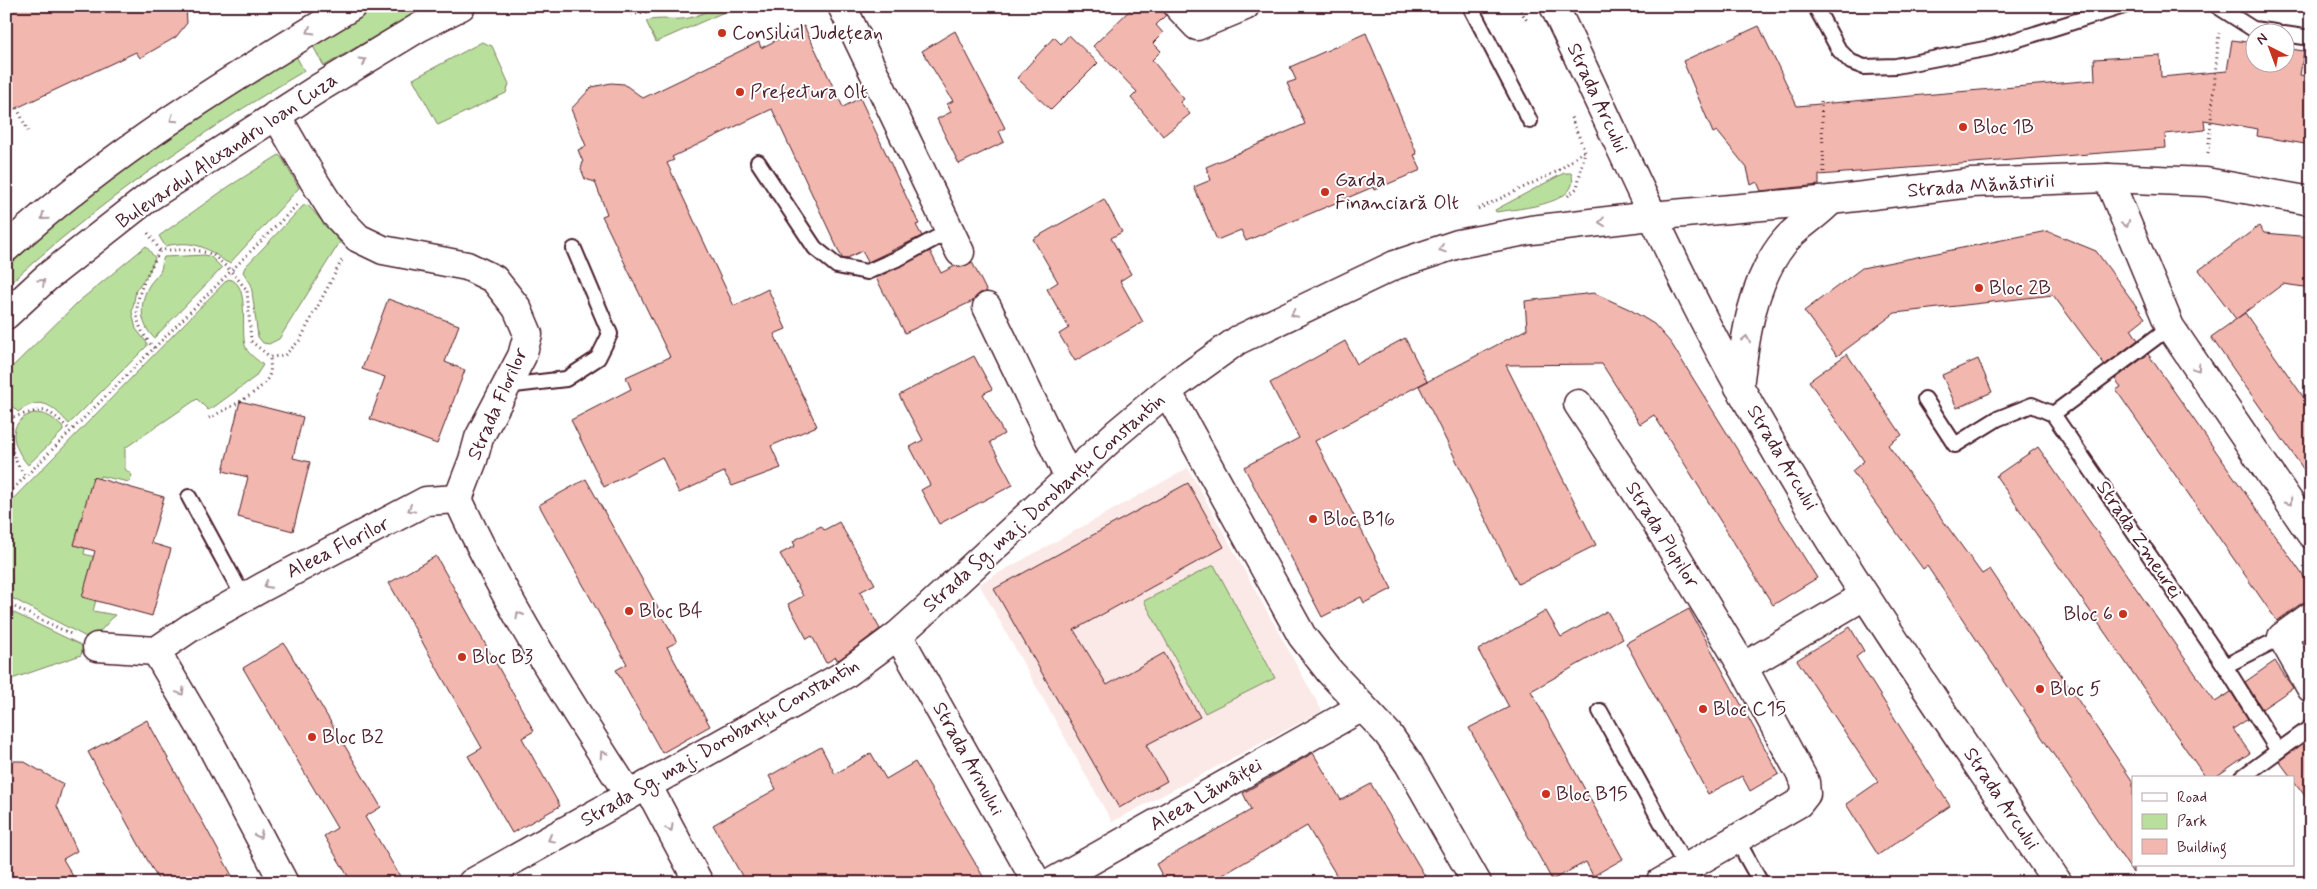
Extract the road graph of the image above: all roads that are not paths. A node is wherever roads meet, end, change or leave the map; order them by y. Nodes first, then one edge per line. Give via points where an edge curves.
1 (352, 6) edge
2 (461, 6) edge
3 (842, 6) edge
4 (1178, 6) edge
5 (1245, 6) edge
6 (1470, 6) edge
7 (1554, 6) edge
8 (1815, 6) edge
9 (2124, 6) edge
10 (2219, 7) edge
11 (2244, 24) edge
12 (2294, 35) edge
13 (2311, 38) edge
14 (276, 115) junction
15 (1530, 121) dead end
16 (758, 162) dead end
17 (2108, 178) junction
18 (1828, 188) junction
19 (2311, 201) edge
20 (1651, 216) junction
21 (955, 241) joint
22 (6, 248) edge
23 (574, 249) dead end
24 (987, 306) dead end
25 (6, 315) edge
26 (2170, 327) junction
27 (506, 386) junction
28 (1739, 387) junction
29 (1167, 391) junction
30 (1925, 399) dead end
31 (1578, 404) dead end
32 (2053, 414) junction
33 (1068, 476) junction
34 (189, 497) dead end
35 (458, 498) junction
36 (2311, 534) edge
37 (1864, 596) junction
38 (244, 598) junction
39 (2311, 616) edge
40 (898, 635) junction
41 (2282, 637) junction
42 (97, 647) road end
43 (156, 651) junction
44 (2225, 666) junction
45 (1743, 667) junction
46 (2311, 688) edge
47 (1362, 707) junction
48 (1600, 711) dead end
49 (2311, 727) edge
50 (2278, 751) junction
51 (2244, 776) edge
52 (638, 790) junction
53 (1737, 840) junction
54 (1687, 869) junction
55 (284, 883) edge
56 (472, 883) edge
57 (699, 883) edge
58 (1037, 883) edge
59 (1051, 883) edge
60 (1477, 883) edge
61 (1660, 883) edge
62 (1761, 883) edge
63 (2058, 883) edge

1 -> 22 street via 223,85 108,164
14 -> 2 street, Bulevardul Alexandru Ioan Cuza via 418,28
3 - 21 street
4 - 5 street via 1197,26
6 - 15 lane
7 - 20 street, Strada Arcului
8 - 9 lane via 1839,50 1851,62 1864,67 1896,66 1990,48
10 - 11 lane
12 - 13 lane
25 -> 14 street, Bulevardul Alexandru Ioan Cuza via 46,278 149,196
14 - 27 street, Strada Florilor via 335,214 355,235 383,250 466,266 494,279 517,308 528,334 522,356
16 - 21 lane via 815,248 837,266 867,272 901,257
17 - 18 street, Strada Mănăstirii
17 - 19 street, Strada Mănăstirii via 2206,182
17 -> 26 street
18 - 20 street, Strada Mănăstirii
28 -> 18 street via 1749,323 1764,273
20 - 28 street, Strada Arcului
20 -> 29 street, Strada Sg. maj. Dorobanțu Constantin via 1531,230 1467,242 1395,265 1238,340
23 - 27 lane via 610,334 598,358 566,379
24 - 33 street
26 - 32 lane
26 -> 36 street
27 - 35 street, Strada Florilor via 479,438
28 - 37 street, Strada Arcului
29 - 33 street, Strada Sg. maj. Dorobanțu Constantin
29 - 47 street via 1302,636
30 - 32 lane via 1955,446 1997,419 2032,405
31 - 45 street, Strada Plopilor via 1654,519
32 - 44 lane, Strada Zmeurei
33 - 40 street, Strada Sg. maj. Dorobanțu Constantin
34 - 38 lane
35 -> 38 street, Aleea Florilor via 426,501
52 -> 35 street via 574,710 494,573
37 - 45 street
37 - 63 street, Strada Arcului
38 - 43 street, Aleea Florilor
39 - 41 street
40 - 52 street, Strada Sg. maj. Dorobanțu Constantin via 844,675
40 - 58 street, Strada Arinului
41 - 44 lane
41 - 46 street
42 - 43 street
43 -> 55 street via 206,736
44 - 50 lane, Strada Zmeurei
45 - 53 street, Strada Plopilor via 1805,782 1806,794 1799,803
47 - 59 street, Aleea Lămâiței
47 - 60 street via 1410,764
48 - 54 lane
49 - 50 lane
50 - 51 lane
52 -> 56 street, Strada Sg. maj. Dorobanțu Constantin
52 -> 57 street
53 - 54 street, Strada Plopilor
53 - 62 lane
54 - 61 street, Strada Plopilor

